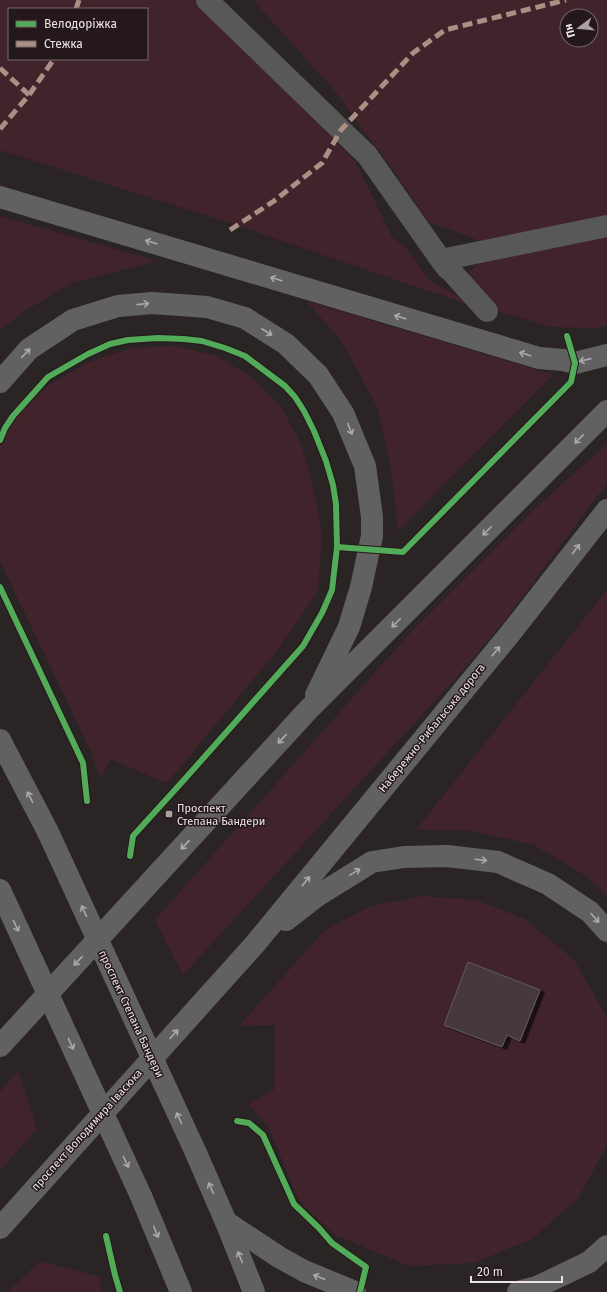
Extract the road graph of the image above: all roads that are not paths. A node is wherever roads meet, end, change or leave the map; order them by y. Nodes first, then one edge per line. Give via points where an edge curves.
1 (207, 0) edge
2 (0, 197) edge
3 (607, 226) edge
4 (441, 260) junction
5 (487, 311) dead end
6 (607, 356) edge
7 (0, 382) edge
8 (607, 411) edge
9 (607, 510) edge
10 (308, 710) junction
11 (0, 740) edge
12 (0, 890) edge
13 (607, 931) edge
14 (255, 944) junction
15 (0, 1046) edge
16 (226, 1222) junction
17 (0, 1228) edge
18 (607, 1246) edge
19 (598, 1262) edge
20 (181, 1292) edge
21 (254, 1292) edge
22 (355, 1292) edge
23 (518, 1292) edge

1 - 4 lane via 367,155
6 -> 2 main road via 575,363 539,358
3 - 4 lane
4 - 5 lane
7 -> 10 main road via 29,349 73,320 118,306 152,303 207,307 245,318 286,344 318,375 343,413 364,466 372,517 372,536 349,627
8 -> 10 main road
14 -> 9 main road, Набережно-Рибальська дорога
10 -> 15 main road
16 -> 11 main road, проспект Степана Бандери, bridge via 48,832
12 -> 20 main road, bridge via 141,1196
14 -> 13 main road via 317,896 372,862 404,857 447,856 498,862 548,884 590,912
17 -> 14 main road, проспект Володимира Івасюка
21 -> 16 main road, проспект Степана Бандери
22 -> 16 main road via 298,1268
18 - 19 main road
19 - 23 main road

